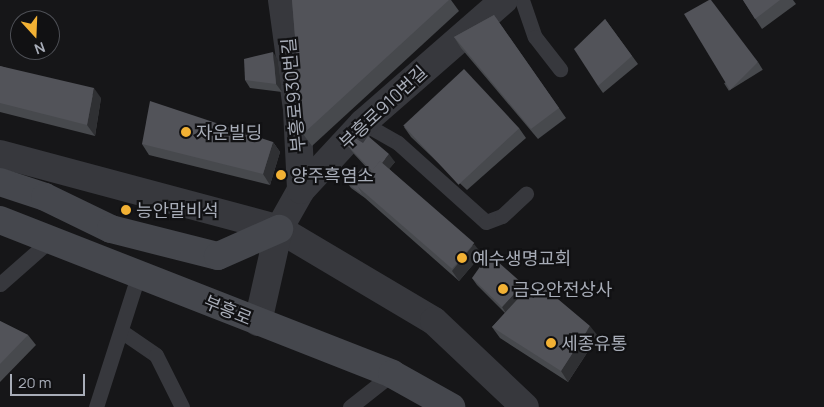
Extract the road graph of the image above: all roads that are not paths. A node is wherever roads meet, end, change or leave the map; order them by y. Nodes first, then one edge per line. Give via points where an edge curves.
1 (282, 0) edge
2 (504, 0) edge
3 (522, 0) edge
4 (560, 69) dead end
5 (363, 123) junction
6 (0, 154) edge
7 (0, 182) edge
8 (301, 190) junction
9 (526, 194) dead end
10 (0, 220) edge
11 (279, 229) junction
12 (50, 240) junction
13 (139, 273) junction
14 (0, 284) edge
15 (258, 322) junction
16 (121, 331) junction
17 (392, 374) junction
18 (96, 407) edge
19 (182, 407) edge
20 (350, 407) edge
21 (452, 407) edge
22 (525, 407) edge

1 - 8 street, 부흥로930번길 via 297,110
2 - 5 street, 부흥로910번길
3 - 4 lane via 535,37
5 - 8 street, 부흥로910번길
5 - 9 lane via 398,143 486,222 502,216
6 - 11 street
7 - 11 main road via 45,197 111,229 218,256
8 - 11 street, 부흥로910번길
10 - 12 main road, 부흥로
11 - 15 street, 부흥로910번길
11 - 22 street via 434,321
12 - 13 main road, 부흥로
12 - 14 lane
13 - 15 main road, 부흥로
13 - 16 lane
15 - 17 main road, 부흥로
16 - 18 lane
16 - 19 lane via 156,355
17 - 20 lane
17 - 21 main road, 부흥로

